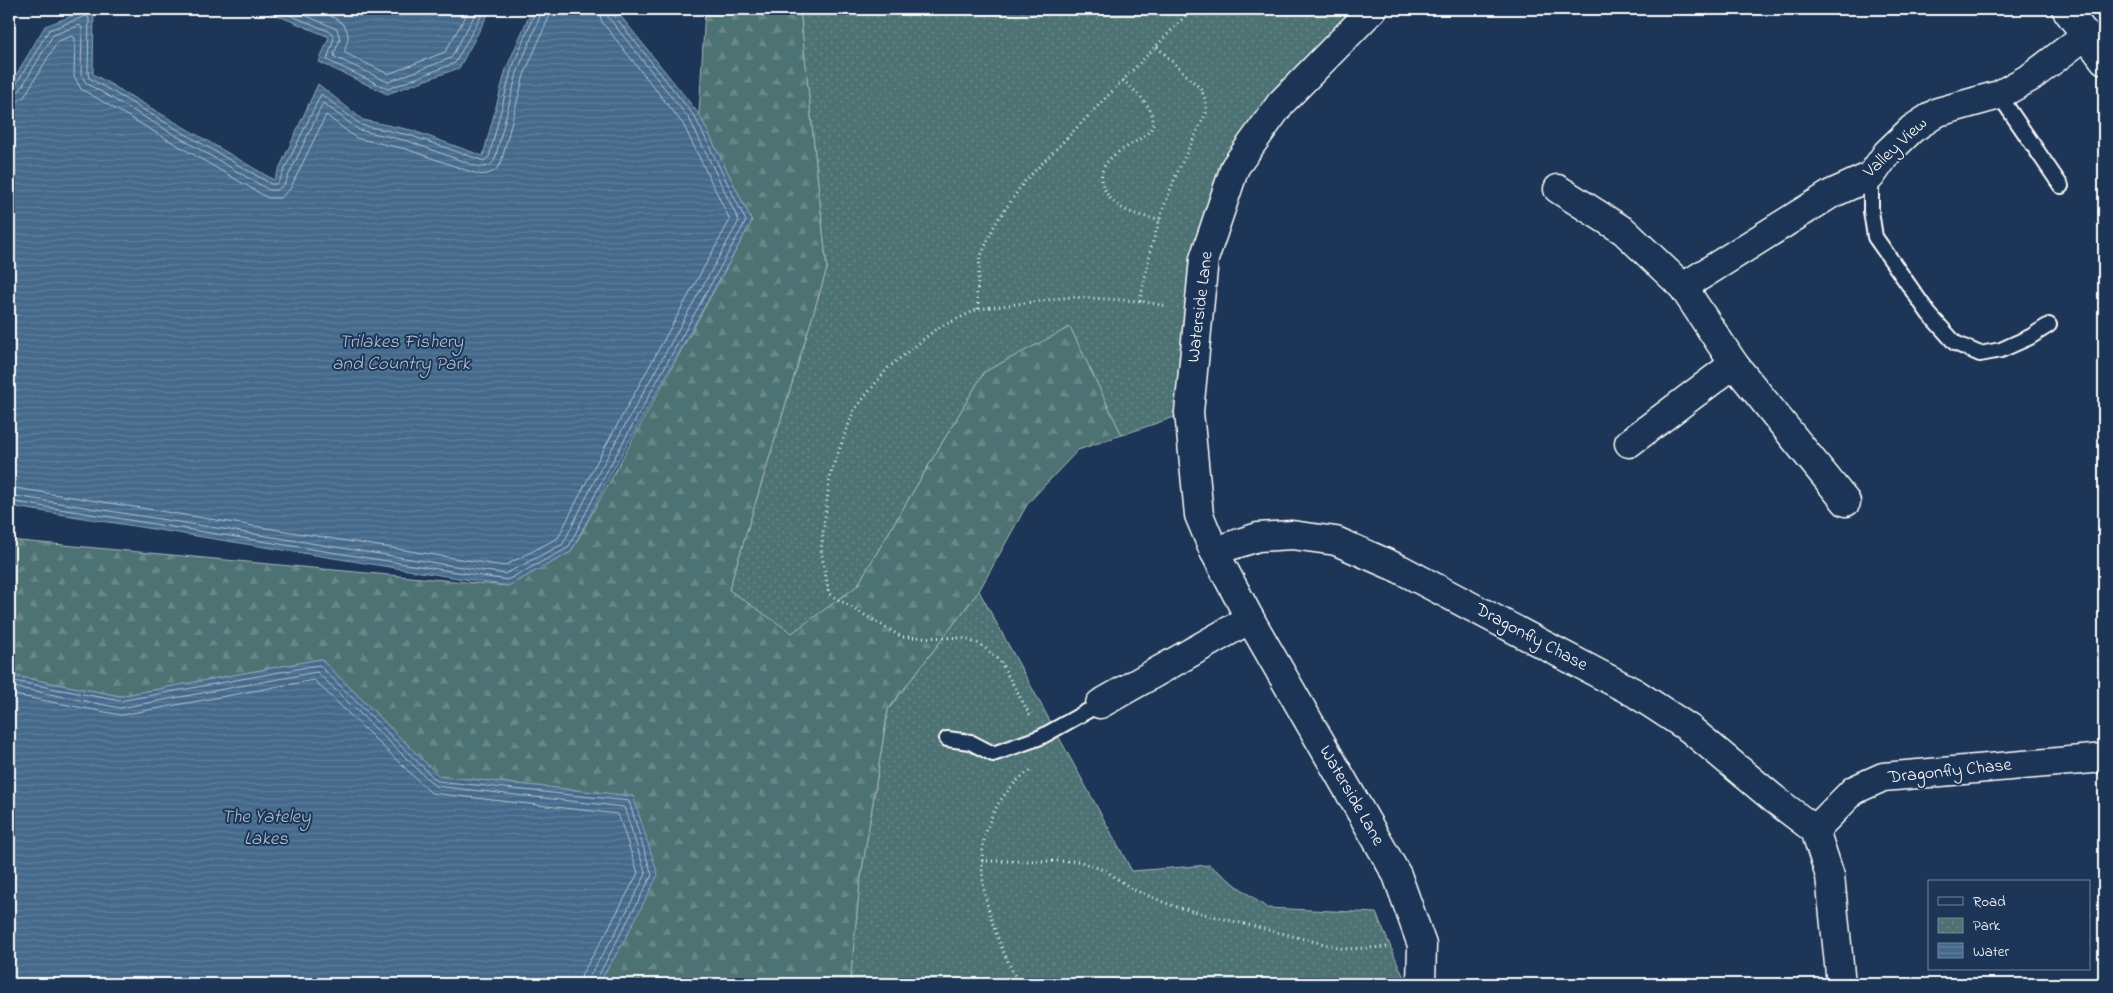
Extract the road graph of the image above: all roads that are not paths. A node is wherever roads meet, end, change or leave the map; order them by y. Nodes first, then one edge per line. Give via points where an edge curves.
1 (1373, 9) edge
2 (2066, 9) edge
3 (2086, 35) junction
4 (2104, 60) edge
5 (1999, 95) junction
6 (1871, 176) junction
7 (2061, 186) dead end
8 (1558, 189) dead end
9 (1683, 287) junction
10 (2049, 325) dead end
11 (1734, 364) junction
12 (1629, 443) dead end
13 (1846, 502) dead end
14 (1214, 551) junction
15 (1250, 619) junction
16 (1100, 704) joint
17 (947, 739) dead end
18 (2104, 758) edge
19 (1815, 830) junction
20 (1421, 984) edge
21 (1840, 984) edge

1 - 14 street, Waterside Lane via 1281,103 1235,167 1204,259 1189,412 1199,515
2 - 3 street
3 - 4 street
3 - 5 street, Valley View via 2031,77
5 - 6 street, Valley View via 1938,112 1912,129 1887,153
5 - 7 lane
6 - 9 street, Valley View via 1831,194
6 - 10 lane via 1875,237 1929,314 1955,343 1980,354 2001,350
8 - 9 street via 1624,231
9 - 11 street
11 - 12 street
11 - 13 street
14 - 15 street, Waterside Lane
14 - 19 street, Dragonfly Chase via 1258,537 1292,535 1336,541 1400,569 1636,693 1690,729
15 - 16 street
15 - 20 street, Waterside Lane via 1397,876 1422,945
16 - 17 lane via 1041,737 993,754 970,742
18 - 19 street, Dragonfly Chase via 1883,777 1854,790
19 - 21 street via 1830,876

